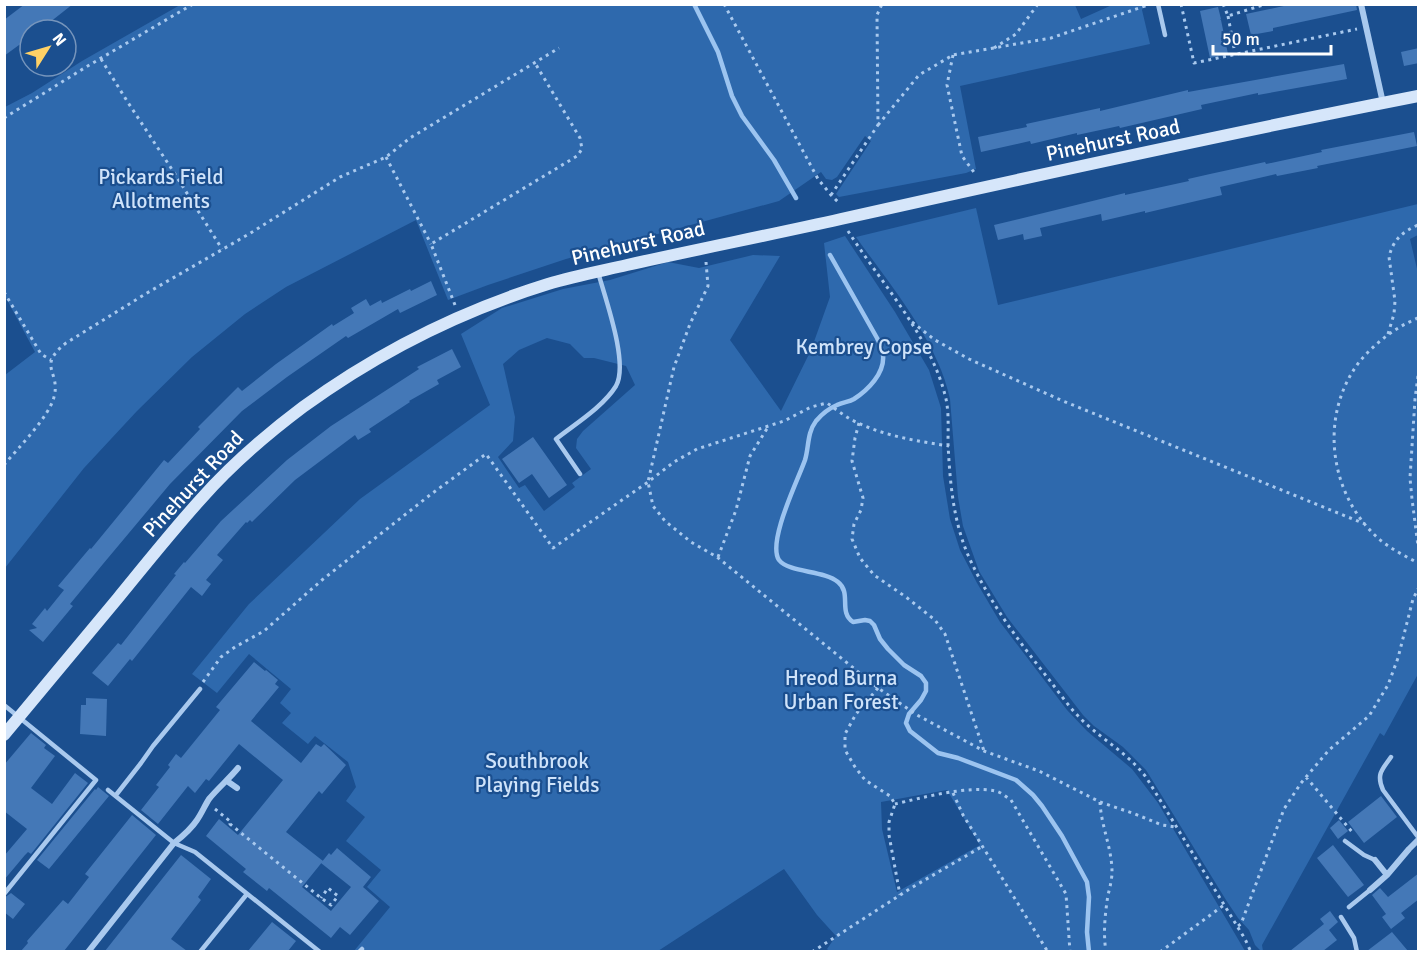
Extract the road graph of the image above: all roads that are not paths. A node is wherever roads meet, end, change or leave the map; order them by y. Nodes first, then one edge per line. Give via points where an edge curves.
1 (1158, 4) edge
2 (1361, 4) edge
3 (1165, 35) dead end
4 (1419, 96) edge
5 (1383, 103) junction
6 (598, 272) junction
7 (580, 474) dead end
8 (200, 689) road end
9 (4, 705) edge
10 (19, 717) junction
11 (4, 735) edge
12 (1391, 757) dead end
13 (238, 768) dead end
14 (227, 781) junction
15 (237, 788) dead end
16 (108, 790) dead end
17 (116, 795) junction
18 (1419, 838) edge
19 (1345, 841) dead end
20 (174, 843) junction
21 (1375, 860) joint
22 (1387, 875) junction
23 (1370, 890) joint
24 (4, 894) edge
25 (247, 894) junction
26 (1349, 907) dead end
27 (1341, 917) dead end
28 (88, 951) edge
29 (200, 951) edge
30 (320, 951) edge
31 (1357, 951) edge

1 - 3 lane
2 - 5 street
4 - 5 street, Pinehurst Road
5 - 6 street, Pinehurst Road
6 - 7 lane via 619,349 620,373 616,386 597,408 556,439
6 - 10 street, Pinehurst Road via 550,283 417,337 332,387 276,428 204,495
8 - 17 lane
9 - 10 lane
10 - 11 street, Pinehurst Road
10 - 24 lane via 96,780
12 - 18 lane via 1380,774 1380,783
13 - 14 street
14 - 15 street
14 - 20 street
16 - 17 lane
17 - 20 lane
18 - 22 street
19 - 21 lane
20 - 25 lane via 195,852
20 - 28 street
21 - 22 street
22 - 23 street
23 - 26 lane
25 - 29 lane
25 - 30 lane
27 - 31 lane

